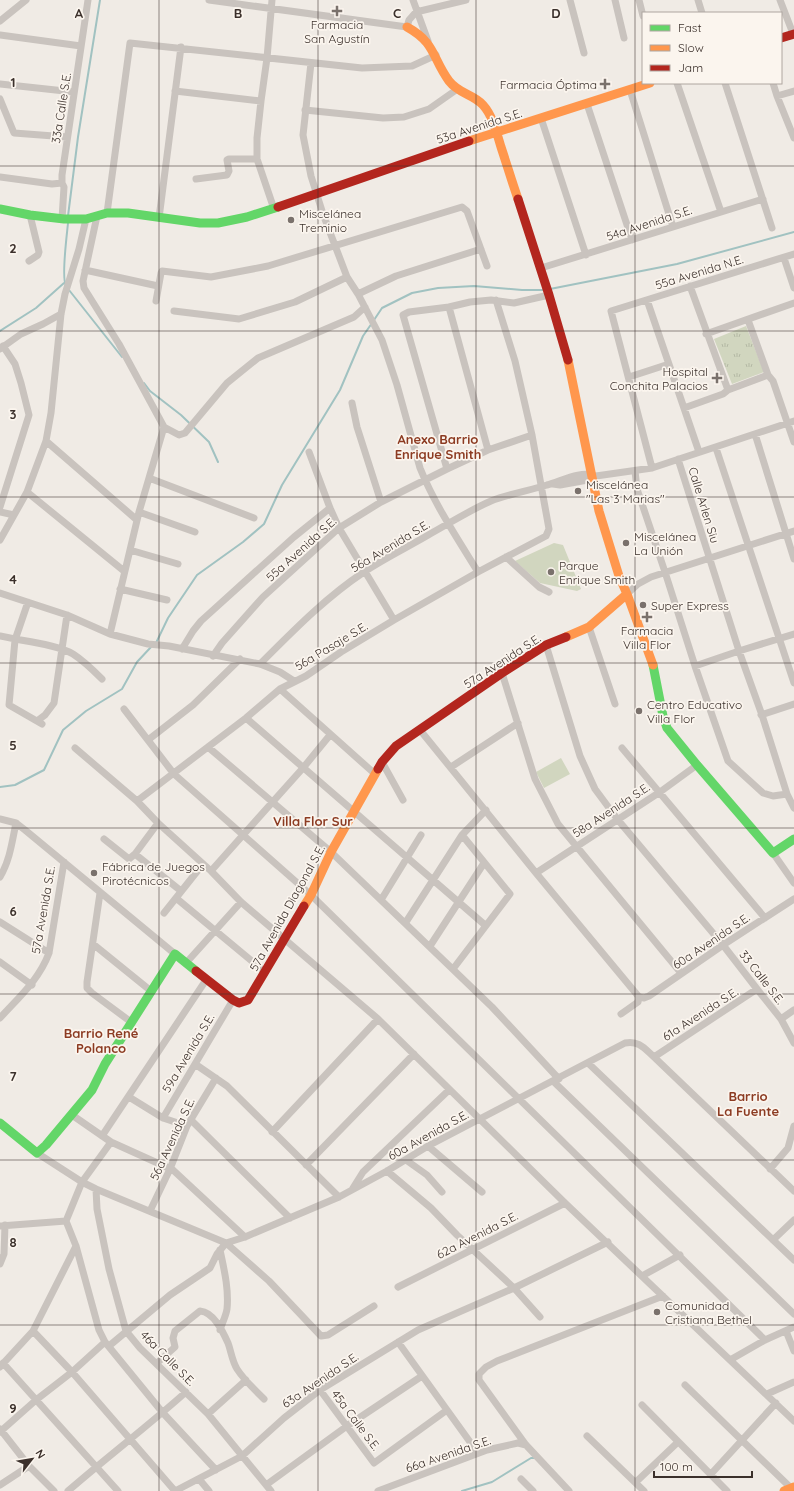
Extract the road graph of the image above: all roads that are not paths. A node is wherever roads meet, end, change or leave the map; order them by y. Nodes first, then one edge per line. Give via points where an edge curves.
1 (26, 0) edge
2 (88, 0) edge
3 (209, 0) edge
4 (272, 0) edge
5 (412, 0) edge
6 (466, 0) edge
7 (570, 0) edge
8 (615, 0) edge
9 (638, 0) edge
10 (698, 0) edge
11 (780, 0) edge
12 (451, 2) edge
13 (16, 3) edge
14 (271, 8) junction
15 (416, 12) junction
16 (702, 12) edge
17 (642, 13) edge
18 (0, 21) edge
19 (407, 27) junction
20 (793, 33) edge
21 (0, 36) edge
22 (624, 38) dead end
23 (782, 38) edge
24 (428, 42) junction
25 (81, 46) junction
26 (181, 47) junction
27 (584, 53) dead end
28 (436, 55) junction
29 (267, 58) junction
30 (311, 63) junction
31 (0, 84) edge
32 (647, 84) edge
33 (677, 84) edge
34 (725, 84) edge
35 (773, 84) edge
36 (456, 90) junction
37 (630, 90) junction
38 (175, 91) junction
39 (794, 91) edge
40 (74, 92) junction
41 (777, 96) junction
42 (0, 100) edge
43 (261, 101) junction
44 (587, 104) junction
45 (305, 110) junction
46 (541, 118) junction
47 (496, 132) junction
48 (67, 137) junction
49 (794, 138) edge
50 (257, 159) junction
51 (0, 177) edge
52 (196, 179) dead end
53 (62, 183) junction
54 (316, 194) junction
55 (763, 198) junction
56 (0, 209) edge
57 (274, 209) junction
58 (721, 212) junction
59 (107, 213) junction
60 (30, 215) junction
61 (97, 216) junction
62 (159, 218) junction
63 (65, 219) junction
64 (86, 219) junction
65 (673, 227) junction
66 (772, 228) dead end
67 (632, 240) junction
68 (335, 245) junction
69 (481, 249) junction
70 (794, 254) edge
71 (586, 255) junction
72 (784, 258) junction
73 (29, 261) dead end
74 (487, 266) dead end
75 (541, 268) junction
76 (86, 270) junction
77 (347, 277) junction
78 (158, 286) junction
79 (690, 286) junction
80 (794, 288) edge
81 (548, 291) junction
82 (358, 294) junction
83 (496, 300) junction
84 (647, 300) junction
85 (156, 301) dead end
86 (794, 303) edge
87 (449, 307) junction
88 (366, 309) junction
89 (174, 311) dead end
90 (61, 314) junction
91 (748, 320) junction
92 (706, 334) junction
93 (2, 348) edge
94 (669, 364) junction
95 (768, 376) junction
96 (629, 377) junction
97 (728, 390) junction
98 (352, 403) dead end
99 (684, 408) junction
100 (791, 422) edge
101 (164, 426) junction
102 (755, 434) junction
103 (532, 435) junction
104 (46, 441) junction
105 (794, 442) edge
106 (716, 448) junction
107 (488, 450) junction
108 (308, 452) dead end
109 (699, 452) junction
110 (678, 459) junction
111 (652, 468) junction
112 (447, 469) junction
113 (635, 471) junction
114 (593, 477) junction
115 (149, 478) junction
116 (425, 481) junction
117 (542, 487) junction
118 (27, 492) junction
119 (381, 502) junction
120 (0, 507) edge
121 (330, 508) junction
122 (0, 512) edge
123 (139, 512) junction
124 (14, 515) junction
125 (254, 518) dead end
126 (137, 520) junction
127 (449, 524) junction
128 (339, 528) junction
129 (794, 531) edge
130 (195, 532) dead end
131 (786, 534) junction
132 (0, 540) edge
133 (748, 545) junction
134 (130, 550) junction
135 (506, 557) junction
136 (709, 558) junction
137 (794, 559) edge
138 (178, 564) dead end
139 (124, 571) junction
140 (365, 572) junction
141 (478, 572) junction
142 (665, 572) junction
143 (120, 589) junction
144 (549, 592) dead end
145 (0, 593) edge
146 (627, 594) junction
147 (167, 600) dead end
148 (28, 602) junction
149 (67, 615) junction
150 (394, 620) junction
151 (589, 628) junction
152 (110, 634) junction
153 (794, 634) edge
154 (0, 636) edge
155 (779, 639) junction
156 (15, 640) junction
157 (546, 645) junction
158 (62, 649) junction
159 (182, 650) junction
160 (739, 651) junction
161 (213, 656) junction
162 (240, 659) junction
163 (260, 664) junction
164 (695, 666) junction
165 (502, 673) junction
166 (102, 679) dead end
167 (294, 681) junction
168 (794, 684) edge
169 (280, 689) junction
170 (615, 704) dead end
171 (794, 704) edge
172 (124, 709) dead end
173 (761, 715) junction
174 (246, 718) junction
175 (518, 723) junction
176 (420, 730) junction
177 (330, 735) junction
178 (148, 740) junction
179 (208, 747) junction
180 (75, 748) dead end
181 (622, 748) dead end
182 (382, 762) junction
183 (697, 765) junction
184 (451, 767) junction
185 (303, 768) junction
186 (174, 774) junction
187 (375, 774) junction
188 (660, 792) junction
189 (787, 794) junction
190 (403, 800) dead end
191 (274, 801) junction
192 (136, 802) junction
193 (794, 808) edge
194 (486, 810) junction
195 (354, 812) junction
196 (0, 820) edge
197 (618, 820) junction
198 (16, 823) junction
199 (158, 823) junction
200 (244, 835) junction
201 (421, 835) dead end
202 (462, 835) junction
203 (104, 839) dead end
204 (794, 839) edge
205 (576, 846) junction
206 (332, 852) junction
207 (135, 854) junction
208 (773, 854) junction
209 (406, 858) junction
210 (64, 862) junction
211 (484, 863) junction
212 (203, 864) junction
213 (211, 872) junction
214 (536, 873) junction
215 (0, 877) edge
216 (432, 880) junction
217 (794, 883) edge
218 (181, 891) junction
219 (100, 893) junction
220 (311, 895) junction
221 (176, 898) junction
222 (794, 899) edge
223 (381, 900) junction
224 (241, 902) junction
225 (458, 902) junction
226 (164, 912) dead end
227 (765, 918) junction
228 (0, 922) edge
229 (406, 922) junction
230 (485, 925) junction
231 (215, 932) junction
232 (285, 938) junction
233 (93, 944) junction
234 (723, 945) junction
235 (430, 946) junction
236 (48, 953) junction
237 (175, 954) junction
238 (0, 962) edge
239 (186, 963) junction
240 (453, 968) junction
241 (265, 972) junction
242 (681, 973) junction
243 (206, 980) junction
244 (32, 985) junction
245 (758, 989) junction
246 (151, 991) junction
247 (639, 997) junction
248 (233, 1000) junction
249 (794, 1010) edge
250 (621, 1014) dead end
251 (1, 1015) edge
252 (378, 1019) junction
253 (781, 1019) junction
254 (131, 1022) junction
255 (794, 1043) edge
256 (414, 1054) junction
257 (654, 1057) junction
258 (588, 1063) junction
259 (196, 1064) junction
260 (216, 1078) junction
261 (556, 1080) junction
262 (449, 1090) junction
263 (129, 1097) junction
264 (519, 1099) junction
265 (72, 1115) junction
266 (163, 1118) junction
267 (479, 1119) junction
268 (0, 1123) edge
269 (189, 1123) junction
270 (794, 1126) edge
271 (272, 1132) junction
272 (102, 1136) junction
273 (111, 1142) junction
274 (428, 1146) junction
275 (37, 1153) junction
276 (406, 1160) junction
277 (306, 1165) junction
278 (170, 1169) junction
279 (770, 1169) junction
280 (387, 1171) junction
281 (82, 1182) junction
282 (96, 1189) junction
283 (352, 1190) junction
284 (794, 1191) edge
285 (442, 1192) dead end
286 (482, 1192) dead end
287 (339, 1197) junction
288 (565, 1203) junction
289 (150, 1211) junction
290 (290, 1218) junction
291 (794, 1220) edge
292 (66, 1221) junction
293 (2, 1226) edge
294 (245, 1237) junction
295 (773, 1240) junction
296 (608, 1242) junction
297 (226, 1243) junction
298 (76, 1246) junction
299 (473, 1249) junction
300 (220, 1250) junction
301 (680, 1255) junction
302 (794, 1260) edge
303 (0, 1264) edge
304 (642, 1276) junction
305 (398, 1286) dead end
306 (514, 1288) junction
307 (663, 1296) junction
308 (374, 1306) dead end
309 (794, 1314) edge
310 (540, 1316) dead end
311 (794, 1327) edge
312 (220, 1330) junction
313 (33, 1331) junction
314 (126, 1331) junction
315 (786, 1331) junction
316 (766, 1340) junction
317 (398, 1342) junction
318 (107, 1344) junction
319 (794, 1351) edge
320 (730, 1360) junction
321 (157, 1363) junction
322 (1, 1366) edge
323 (72, 1372) junction
324 (422, 1376) junction
325 (246, 1380) junction
326 (794, 1382) edge
327 (685, 1385) dead end
328 (320, 1390) junction
329 (186, 1392) junction
330 (767, 1394) junction
331 (264, 1399) dead end
332 (36, 1400) junction
333 (776, 1403) junction
334 (642, 1405) dead end
335 (447, 1410) junction
336 (163, 1413) junction
337 (208, 1414) junction
338 (794, 1421) edge
339 (347, 1426) junction
340 (1, 1431) edge
341 (587, 1436) dead end
342 (131, 1439) junction
343 (742, 1440) junction
344 (678, 1442) junction
345 (526, 1446) junction
346 (478, 1453) junction
347 (242, 1456) junction
348 (29, 1466) junction
349 (96, 1466) junction
350 (216, 1470) junction
351 (711, 1474) junction
352 (199, 1479) junction
353 (521, 1479) dead end
354 (636, 1482) junction
355 (0, 1485) edge
356 (268, 1488) edge
357 (790, 1489) edge
358 (54, 1491) edge
359 (68, 1491) edge
360 (118, 1491) edge
361 (175, 1491) edge
362 (209, 1491) edge
363 (378, 1491) edge
364 (533, 1491) edge
365 (569, 1491) edge
366 (644, 1491) edge
367 (727, 1491) edge

1 - 13 street
2 - 25 street, 33a Calle S.E.
3 - 14 street
4 - 14 street
5 - 15 street
6 - 12 street
7 - 27 street
8 - 22 street
9 - 17 street
10 - 16 street
11 - 20 street
12 - 15 street
13 - 18 street
14 - 19 street
14 - 29 street
15 - 19 street
15 - 24 street
19 - 24 street
20 - 23 street
21 - 25 street
24 - 28 street
25 - 40 street, 33a Calle S.E.
26 - 29 street
26 - 38 street
26 - 59 street via 130,42
28 - 30 street via 412,66 362,68
28 - 36 street
29 - 30 street
29 - 43 street
30 - 45 street
31 - 40 street
32 - 37 street, 53a Avenida S.E.
33 - 58 street
34 - 55 street
35 - 41 street
36 - 45 street via 429,109 404,117 383,118
36 - 47 street via 476,99 484,106
37 - 44 street, 53a Avenida S.E.
37 - 65 street
38 - 43 street
38 - 62 street
39 - 41 street
40 - 48 street, 33a Calle S.E.
41 - 49 street
42 - 48 street via 14,133
43 - 50 street
44 - 46 street, 53a Avenida S.E.
44 - 67 street
45 - 54 street via 303,135
46 - 47 street, 53a Avenida S.E.
46 - 71 street
47 - 54 street, 53a Avenida S.E.
47 - 75 street
48 - 53 street, 33a Calle S.E.
50 - 52 street via 229,159 226,160 229,171 227,175
50 - 57 street
51 - 53 street
53 - 63 street, 33a Calle S.E.
54 - 57 street, 53a Avenida S.E.
54 - 68 street
55 - 58 street, 54a Avenida S.E.
55 - 66 street
56 - 60 street, 53a Avenida S.E.
57 - 62 street, 53a Avenida S.E. via 218,223
58 - 65 street, 54a Avenida S.E.
59 - 61 street, 53a Avenida S.E.
59 - 62 street, 53a Avenida S.E. via 128,213
60 - 63 street, 53a Avenida S.E.
60 - 73 street via 39,252
61 - 64 street, 53a Avenida S.E.
61 - 76 street
63 - 64 street, 53a Avenida S.E.
64 - 90 street
65 - 67 street, 54a Avenida S.E.
67 - 71 street, 54a Avenida S.E.
68 - 69 street via 462,207 467,211
68 - 77 street
68 - 78 street via 268,266 211,277 162,271
69 - 74 street
69 - 82 street via 396,276
70 - 72 street, 55a Avenida N.E.
71 - 75 street, 54a Avenida S.E.
72 - 79 street, 55a Avenida N.E.
72 - 80 street
75 - 81 street
76 - 78 street
76 - 101 street via 83,284 86,294 119,344
77 - 82 street
77 - 89 street via 296,302 239,319
78 - 85 street
79 - 84 street, 55a Avenida N.E.
79 - 92 street
81 - 83 street via 514,303
81 - 114 street via 570,368
82 - 88 street
83 - 87 street
83 - 103 street via 515,361
84 - 94 street
84 - 96 street, 55a Avenida N.E. via 611,311
86 - 91 street
87 - 107 street
87 - 112 street via 403,315
88 - 101 street via 354,318 258,358 227,383 185,433 179,435
88 - 116 street via 382,340
90 - 93 street via 21,334
90 - 104 street via 52,413
91 - 92 street
91 - 95 street
92 - 97 street
93 - 120 street via 15,364 29,415
94 - 96 street
94 - 99 street
95 - 97 street
95 - 100 street via 773,381
96 - 111 street
97 - 99 street
98 - 119 street
99 - 109 street
100 - 102 street
100 - 105 street
101 - 115 street
102 - 106 street
102 - 131 street
103 - 107 street, 55a Avenida S.E.
103 - 117 street
104 - 118 street
104 - 126 street
106 - 109 street
106 - 133 street
107 - 112 street, 55a Avenida S.E.
108 - 121 street
109 - 110 street
110 - 111 street
110 - 136 street, Calle Arlen Siu
111 - 113 street
112 - 116 street, 55a Avenida S.E.
113 - 114 street, 56a Avenida S.E.
113 - 142 street via 637,489
114 - 117 street, 56a Avenida S.E.
114 - 146 street via 599,511
115 - 123 street
115 - 125 street
116 - 119 street, 55a Avenida S.E.
116 - 127 street
117 - 127 street, 56a Avenida S.E. via 492,501
117 - 135 street, 56a Pasaje S.E. via 549,529 546,536
118 - 124 street
118 - 139 street
119 - 128 street, 55a Avenida S.E.
121 - 128 street
121 - 159 street via 288,542 201,621
122 - 124 street
123 - 126 street
123 - 130 street
124 - 132 street
126 - 134 street
127 - 140 street, 56a Avenida S.E.
127 - 141 street
128 - 140 street
128 - 161 street, 55a Avenida S.E. via 263,597
129 - 131 street, 57a Avenida S.E.
131 - 133 street, 57a Avenida S.E.
131 - 137 street
133 - 136 street, 57a Avenida S.E.
133 - 155 street
134 - 138 street
134 - 139 street
135 - 141 street, 56a Pasaje S.E.
135 - 144 street via 539,587
136 - 142 street, 57a Avenida S.E.
136 - 160 street, Calle Arlen Siu
139 - 143 street
140 - 150 street
140 - 163 street, 56a Avenida S.E. via 324,602
141 - 150 street, 56a Pasaje S.E.
142 - 146 street, 57a Avenida S.E. via 638,584
142 - 164 street
143 - 147 street
143 - 152 street
145 - 148 street
146 - 151 street, 57a Avenida S.E.
146 - 183 street via 654,672 667,728
148 - 149 street
148 - 156 street
149 - 152 street
149 - 158 street
150 - 167 street, 56a Pasaje S.E.
151 - 157 street, 57a Avenida S.E.
151 - 170 street
152 - 159 street
153 - 155 street
154 - 156 street
155 - 160 street
155 - 168 street
156 - 158 street
156 - 158 street via 9,705 39,722 54,703
157 - 165 street, 57a Avenida S.E.
157 - 197 street, 33 Calle S.E. via 580,756 595,789
158 - 166 street via 87,664
159 - 161 street
160 - 164 street
160 - 173 street, Calle Arlen Siu
161 - 162 street
162 - 163 street
162 - 178 street via 193,705
163 - 167 street
164 - 189 street via 728,761 763,793 773,796
165 - 175 street
165 - 176 street, 57a Avenida S.E.
167 - 169 street, 56a Pasaje S.E.
169 - 174 street, 56a Pasaje S.E.
169 - 177 street
171 - 173 street
172 - 178 street
173 - 189 street, Calle Arlen Siu
174 - 179 street, 56a Pasaje S.E.
174 - 185 street
175 - 184 street
175 - 205 street via 535,779 558,824
176 - 182 street, 57a Avenida Diagonal S.E. via 396,746
176 - 184 street
177 - 185 street
177 - 187 street
178 - 186 street
179 - 186 street, 56a Pasaje S.E.
179 - 191 street
180 - 192 street
181 - 188 street
182 - 187 street, 57a Avenida Diagonal S.E.
182 - 190 street
183 - 188 street, 58a Avenida S.E.
183 - 208 street
184 - 194 street
185 - 191 street
185 - 195 street
186 - 192 street, 56a Pasaje S.E.
186 - 200 street
187 - 195 street, 57a Avenida Diagonal S.E.
188 - 197 street, 58a Avenida S.E.
188 - 227 street
189 - 193 street, Calle Arlen Siu
191 - 200 street
191 - 206 street
192 - 199 street
194 - 202 street
194 - 214 street
195 - 206 street, 57a Avenida Diagonal S.E.
195 - 209 street
196 - 198 street
197 - 205 street, 58a Avenida S.E.
197 - 234 street, 33 Calle S.E.
198 - 210 street
198 - 215 street via 7,866
199 - 207 street
199 - 212 street
200 - 213 street
200 - 220 street
201 - 209 street
202 - 211 street
202 - 216 street
203 - 207 street via 129,859
204 - 208 street
205 - 214 street, 58a Avenida S.E.
205 - 242 street
206 - 220 street, 57a Avenida Diagonal S.E.
206 - 223 street
207 - 218 street
208 - 217 street
209 - 216 street
209 - 223 street
210 - 219 street
210 - 236 street, 57a Avenida S.E.
211 - 225 street
211 - 230 street via 510,894
212 - 213 street
212 - 218 street
213 - 224 street
214 - 247 street
216 - 225 street
216 - 229 street
218 - 221 street
219 - 233 street
219 - 237 street
220 - 232 street, 57a Avenida Diagonal S.E.
220 - 264 street
221 - 226 street
221 - 231 street
222 - 227 street, 60a Avenida S.E.
223 - 229 street
224 - 231 street
224 - 232 street
225 - 230 street
225 - 235 street
227 - 234 street, 60a Avenida S.E.
228 - 236 street
229 - 235 street
230 - 240 street
231 - 239 street
231 - 241 street
232 - 241 street, 57a Avenida Diagonal S.E.
232 - 252 street
233 - 246 street
233 - 254 street via 87,988
234 - 242 street, 60a Avenida S.E.
234 - 245 street, 33 Calle S.E.
235 - 240 street
236 - 244 street, 57a Avenida S.E. via 44,967
237 - 239 street
237 - 246 street
238 - 244 street
239 - 243 street
240 - 261 street via 492,1007
241 - 248 street, 57a Avenida Diagonal S.E. via 248,1000
242 - 247 street, 60a Avenida S.E. via 649,996
243 - 248 street
243 - 263 street
244 - 251 street, 57a Avenida S.E.
245 - 253 street, 33 Calle S.E.
245 - 257 street, 61a Avenida S.E.
246 - 254 street
247 - 250 street via 638,1002
248 - 259 street, 59a Avenida S.E.
249 - 253 street
252 - 256 street
252 - 271 street
253 - 255 street, 33 Calle S.E.
254 - 265 street via 92,1090
256 - 262 street
256 - 277 street
257 - 258 street, 60a Avenida S.E. via 633,1042
257 - 279 street
258 - 261 street, 60a Avenida S.E.
258 - 295 street
259 - 260 street
259 - 266 street, 59a Avenida S.E.
260 - 269 street, 56a Avenida S.E.
260 - 271 street
261 - 264 street, 60a Avenida S.E.
261 - 309 street
262 - 267 street
262 - 283 street via 363,1172
263 - 266 street
263 - 272 street
264 - 267 street, 60a Avenida S.E.
264 - 301 street
265 - 272 street
265 - 275 street
266 - 269 street
267 - 274 street, 60a Avenida S.E.
267 - 288 street
268 - 275 street
269 - 278 street, 56a Avenida S.E.
269 - 290 street
270 - 279 street via 788,1148
271 - 277 street
272 - 273 street
273 - 278 street
273 - 281 street
274 - 276 street, 60a Avenida S.E.
274 - 286 street
275 - 281 street
276 - 280 street, 60a Avenida S.E.
276 - 285 street via 427,1175
277 - 287 street
278 - 289 street, 56a Avenida S.E.
278 - 294 street
279 - 284 street
280 - 283 street, 60a Avenida S.E.
280 - 299 street via 431,1208
281 - 282 street
281 - 292 street
282 - 289 street
282 - 314 street, 46a Calle S.E. via 97,1209 108,1262
283 - 287 street, 60a Avenida S.E.
287 - 290 street, 60a Avenida S.E.
288 - 296 street
288 - 299 street, 62a Avenida S.E.
289 - 297 street
290 - 294 street, 60a Avenida S.E.
291 - 295 street
292 - 293 street
292 - 298 street
293 - 303 street via 4,1254
294 - 297 street, 60a Avenida S.E.
295 - 302 street
296 - 304 street
296 - 306 street, 63a Avenida S.E.
297 - 300 street
297 - 308 street via 269,1281 321,1336 328,1335
298 - 313 street
298 - 318 street via 99,1330
299 - 305 street, 62a Avenida S.E.
299 - 306 street
300 - 312 street via 227,1296 227,1310
300 - 314 street via 210,1268 170,1295
301 - 304 street
301 - 316 street
304 - 307 street
306 - 310 street
306 - 317 street, 63a Avenida S.E. via 418,1330
307 - 320 street
307 - 345 street via 530,1347 481,1371 479,1380
311 - 315 street
312 - 321 street via 208,1313 200,1311 174,1331 175,1347
312 - 325 street via 228,1343 236,1368
313 - 322 street
313 - 323 street
314 - 318 street
314 - 321 street, 46a Calle S.E.
315 - 316 street
315 - 319 street
316 - 320 street
317 - 324 street
317 - 328 street, 63a Avenida S.E.
318 - 323 street
318 - 336 street
320 - 330 street
321 - 329 street, 46a Calle S.E.
322 - 332 street
323 - 332 street
323 - 342 street
324 - 335 street
324 - 339 street
325 - 331 street
325 - 337 street
326 - 330 street
327 - 343 street
328 - 339 street, 45a Calle S.E.
328 - 347 street, 63a Avenida S.E.
329 - 336 street
329 - 337 street, 46a Calle S.E.
330 - 333 street
332 - 340 street
332 - 349 street
333 - 338 street
333 - 343 street
334 - 344 street
335 - 339 street, 45a Calle S.E. via 374,1462
335 - 346 street
336 - 342 street
336 - 350 street
337 - 347 street, 46a Calle S.E.
339 - 356 street
340 - 348 street
341 - 354 street
342 - 349 street
342 - 361 street
343 - 351 street
343 - 357 street
344 - 351 street
344 - 354 street
345 - 346 street, 66a Avenida S.E. via 518,1443
345 - 365 street
346 - 363 street, 66a Avenida S.E.
347 - 350 street, 63a Avenida S.E.
347 - 356 street, 46a Calle S.E.
348 - 355 street
348 - 358 street
349 - 359 street
349 - 360 street
350 - 352 street
351 - 367 street
352 - 361 street
352 - 362 street
353 - 364 street
354 - 366 street

